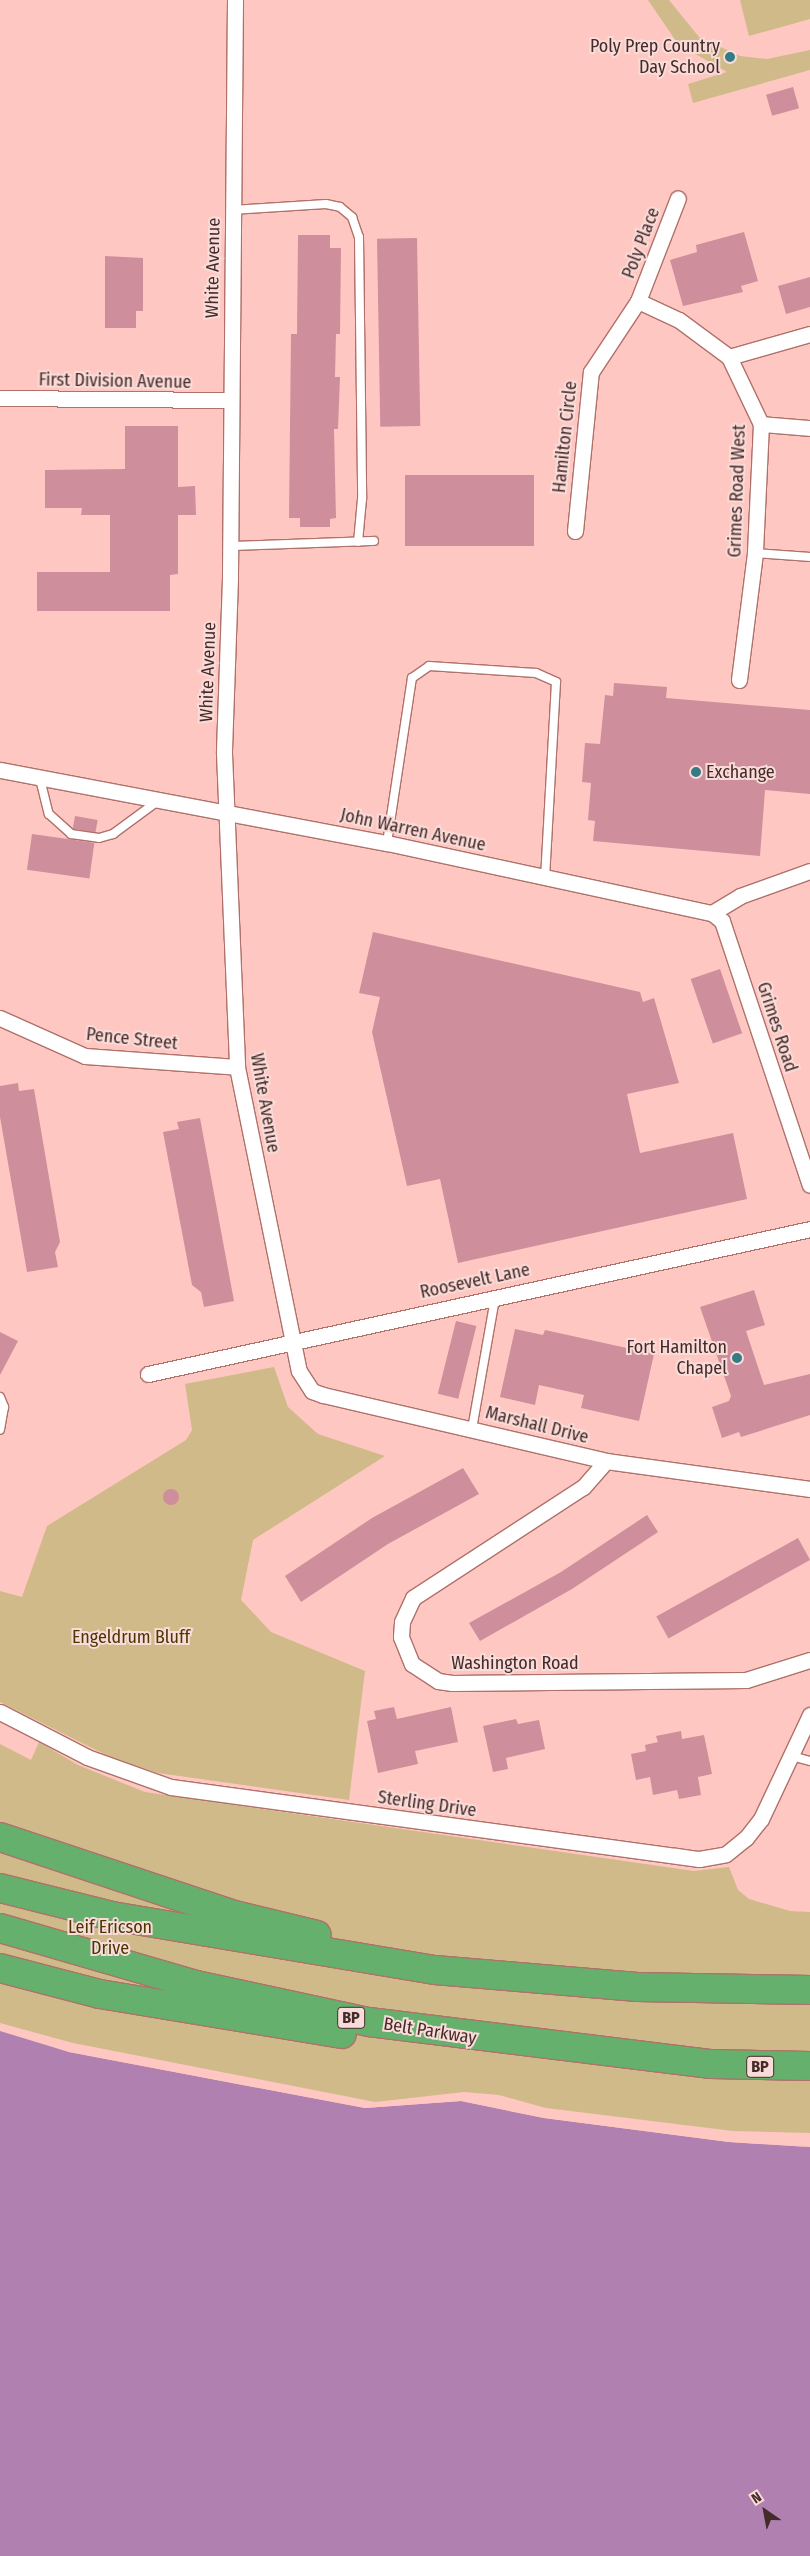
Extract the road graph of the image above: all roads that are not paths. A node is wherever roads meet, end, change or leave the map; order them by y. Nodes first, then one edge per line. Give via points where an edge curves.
1 (234, 0) edge
2 (678, 198) dead end
3 (232, 210) junction
4 (638, 301) junction
5 (810, 334) edge
6 (729, 357) junction
7 (0, 398) edge
8 (230, 400) junction
9 (762, 424) junction
10 (810, 428) edge
11 (575, 531) dead end
12 (374, 541) dead end
13 (358, 542) junction
14 (230, 546) junction
15 (754, 553) junction
16 (810, 557) edge
17 (739, 680) dead end
18 (0, 770) edge
19 (40, 779) junction
20 (159, 800) junction
21 (230, 813) junction
22 (387, 843) junction
23 (810, 870) edge
24 (546, 878) junction
25 (712, 914) junction
26 (0, 1018) edge
27 (237, 1067) junction
28 (810, 1185) edge
29 (810, 1229) edge
30 (496, 1296) junction
31 (292, 1340) junction
32 (148, 1374) dead end
33 (0, 1397) edge
34 (472, 1429) junction
35 (0, 1430) edge
36 (606, 1461) junction
37 (810, 1489) edge
38 (810, 1660) edge
39 (0, 1712) edge
40 (810, 1715) edge
41 (791, 1756) junction
42 (810, 1761) edge
43 (0, 1837) edge
44 (0, 1888) edge
45 (0, 1928) edge
46 (0, 1968) edge
47 (637, 1987) junction
48 (810, 1990) edge
49 (711, 2064) junction
50 (810, 2066) edge

1 - 3 street, White Avenue
2 - 4 street, Poly Place
3 - 8 street, White Avenue
3 - 13 lane via 326,204 346,212 357,230 362,499
4 - 6 street, Grimes Road West via 679,320
4 - 11 street, Hamilton Circle via 591,372
5 - 6 street
6 - 9 street, Grimes Road West
7 - 8 street, First Division Avenue
8 - 14 street, White Avenue
9 - 10 street
9 - 15 street, Grimes Road West
12 - 13 lane
13 - 14 lane
14 - 21 street, White Avenue via 224,753
15 - 16 lane
15 - 17 street, Grimes Road West
18 - 19 street, John Warren Avenue
19 - 20 street, John Warren Avenue
19 - 20 lane via 49,814 71,834 99,838 113,834
20 - 21 street, John Warren Avenue
21 - 22 street, John Warren Avenue
21 - 27 street, White Avenue
22 - 24 street, John Warren Avenue
22 - 24 lane via 412,678 429,666 536,673 556,682
23 - 25 street via 740,896
24 - 25 street, John Warren Avenue
25 - 28 street, Grimes Road via 722,921
26 - 27 street, Pence Street via 85,1056
27 - 31 street, White Avenue
29 - 30 street, Roosevelt Lane
30 - 31 street, Roosevelt Lane
30 - 34 lane
31 - 32 street, Roosevelt Lane
31 - 34 street, Marshall Drive via 299,1371 312,1390
33 - 35 lane via 4,1407
34 - 36 street, Marshall Drive
36 - 37 street, Marshall Drive
36 - 38 street, Washington Road via 583,1486 413,1598 402,1622 401,1637 412,1664 438,1681 452,1683 746,1680
39 - 41 street, Sterling Drive via 87,1757 171,1786 699,1859 726,1854 746,1838 761,1819
40 - 41 street
41 - 42 lane
43 - 47 highway via 216,1909 301,1932 410,1955
44 - 47 highway via 112,1916 287,1948 435,1970
45 - 49 highway, Belt Parkway / BP via 196,1985 369,2022
46 - 49 highway via 100,1994 432,2049 577,2065
47 - 48 highway
49 - 50 highway, Belt Parkway / BP

